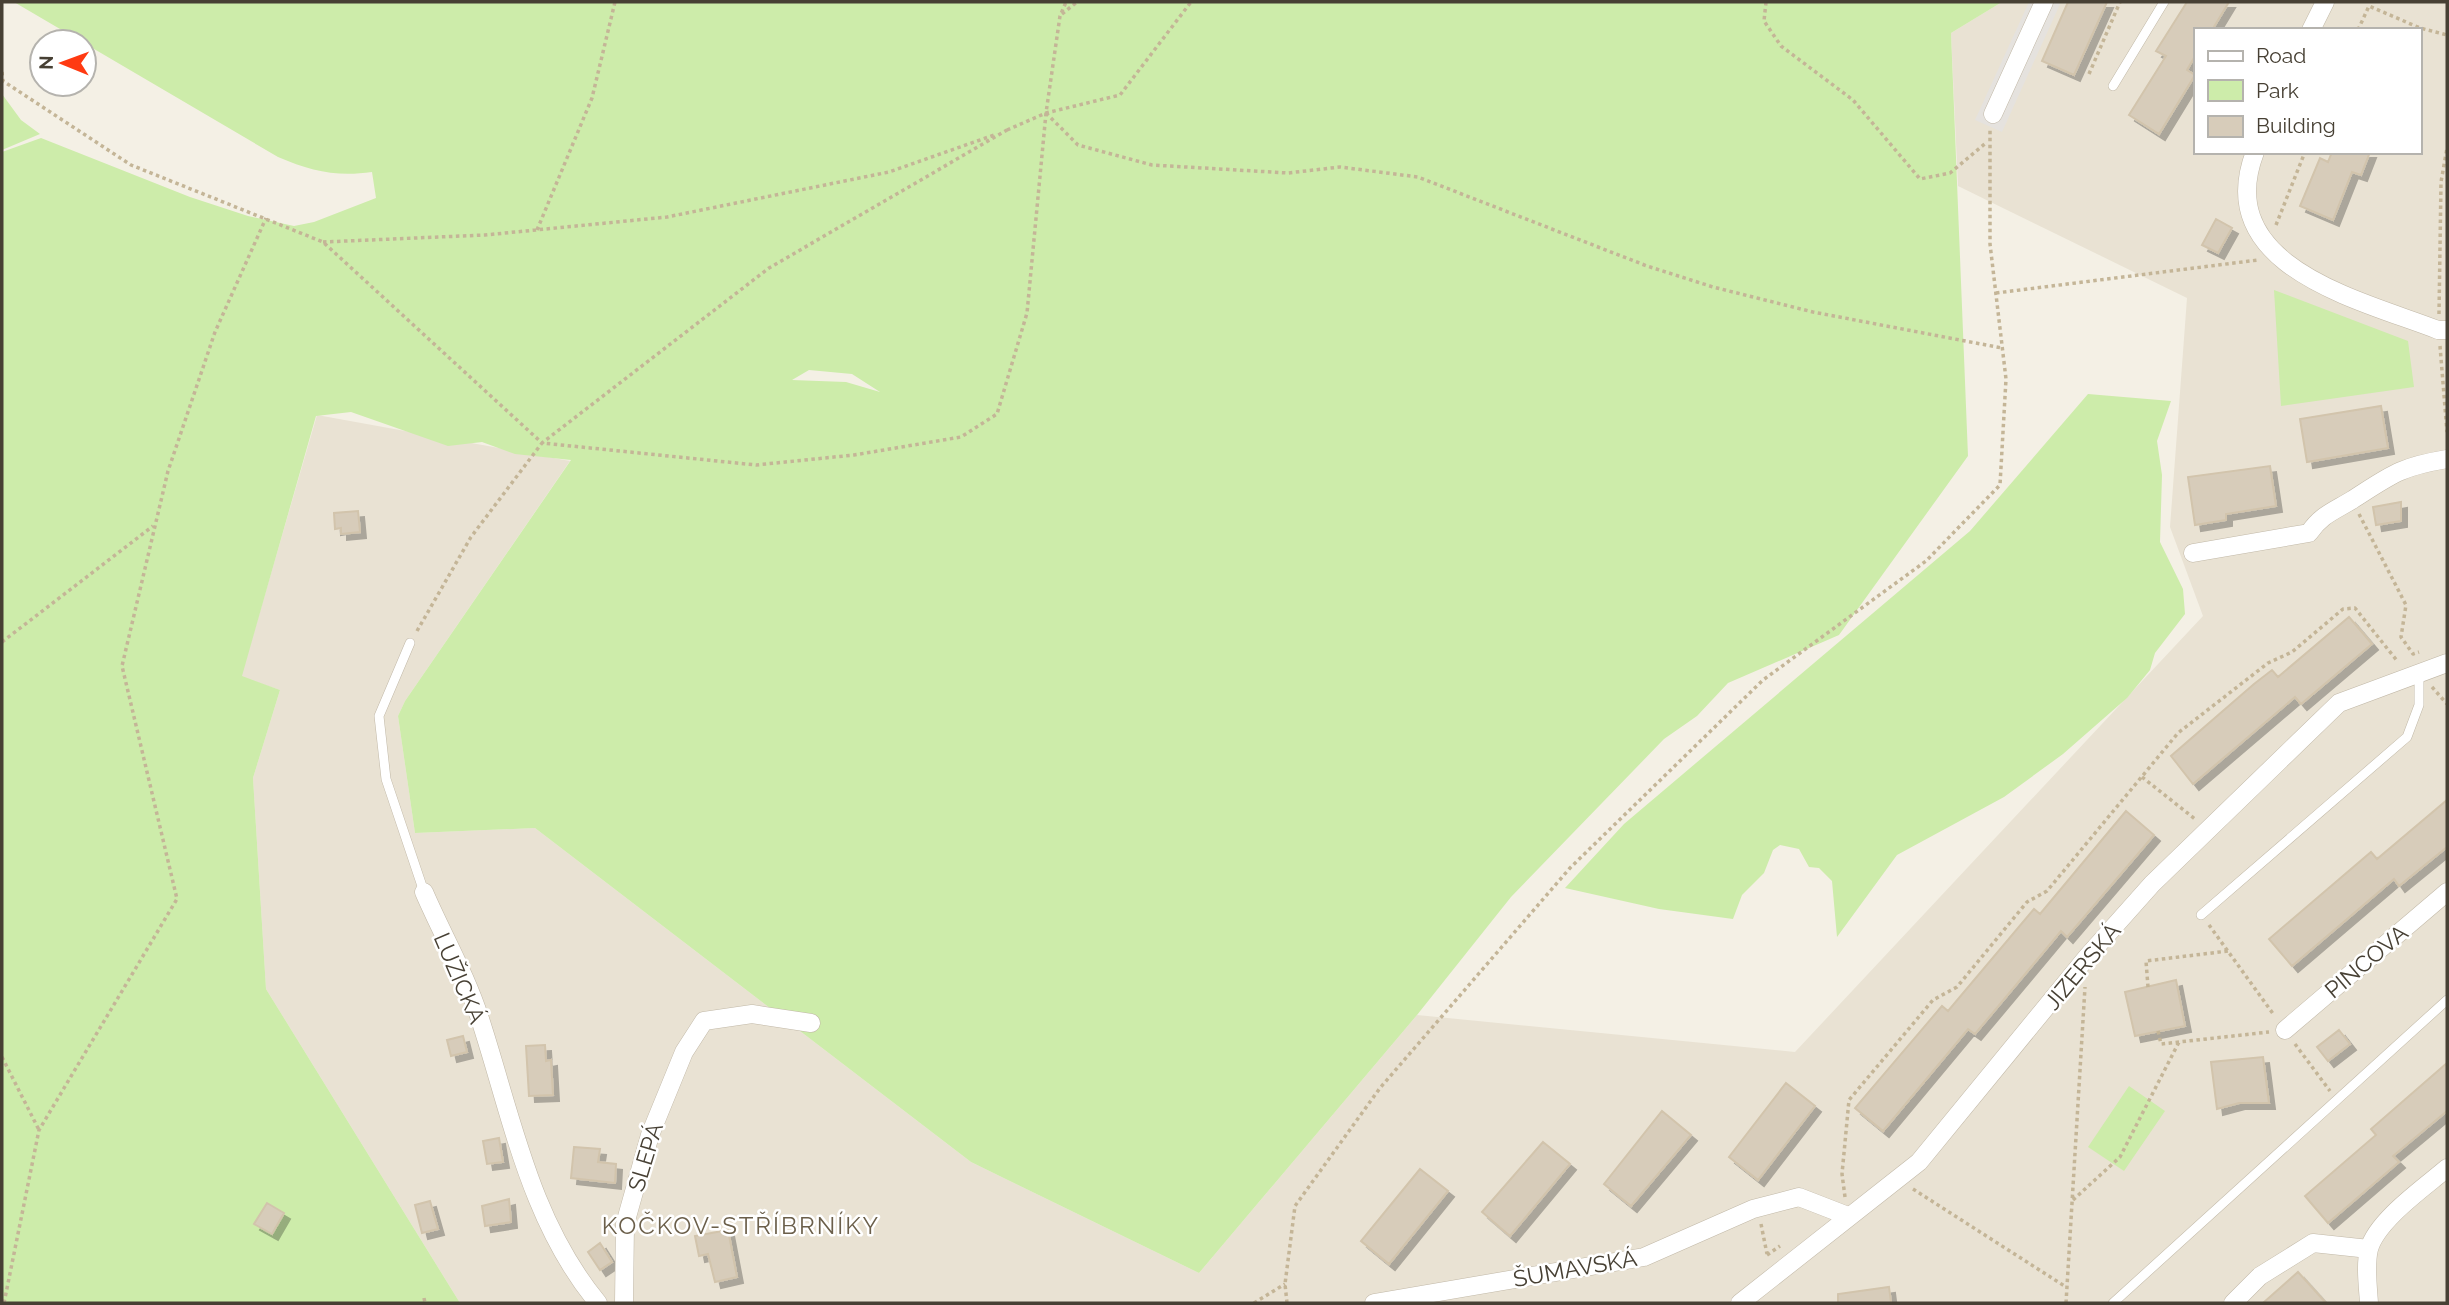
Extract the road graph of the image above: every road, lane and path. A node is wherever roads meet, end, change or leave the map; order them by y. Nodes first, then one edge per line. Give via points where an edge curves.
1 (615, 2) edge
2 (1066, 2) edge
3 (1077, 2) edge
4 (1191, 2) edge
5 (1766, 2) edge
6 (2044, 2) edge
7 (2120, 2) edge
8 (2164, 2) edge
9 (2325, 2) edge
10 (2370, 4) edge
11 (1060, 16) junction
12 (2312, 28) edge
13 (2359, 28) edge
14 (2420, 28) edge
15 (2421, 28) edge
16 (2447, 35) edge
17 (2, 72) edge
18 (2089, 74) dead end
19 (2113, 86) dead end
20 (1046, 113) junction
21 (1993, 114) dead end
22 (1007, 130) junction
23 (2447, 148) edge
24 (2254, 154) edge
25 (2304, 154) edge
26 (267, 218) junction
27 (537, 230) junction
28 (2274, 231) dead end
29 (323, 242) junction
30 (2278, 258) junction
31 (1996, 293) junction
32 (2443, 330) edge
33 (2002, 348) junction
34 (2447, 432) edge
35 (542, 443) junction
36 (2447, 460) edge
37 (2352, 499) junction
38 (153, 526) junction
39 (2193, 553) dead end
40 (2, 642) edge
41 (410, 643) joint
42 (2419, 652) dead end
43 (2447, 663) edge
44 (2410, 676) junction
45 (2142, 777) junction
46 (2208, 830) junction
47 (424, 892) joint
48 (2447, 892) edge
49 (2201, 915) joint
50 (2228, 951) junction
51 (2087, 957) junction
52 (2148, 987) dead end
53 (2447, 1000) edge
54 (811, 1023) dead end
55 (2285, 1030) junction
56 (2158, 1031) dead end
57 (2179, 1042) junction
58 (2, 1057) edge
59 (2337, 1101) junction
60 (38, 1130) junction
61 (2447, 1168) edge
62 (1897, 1179) junction
63 (2072, 1201) junction
64 (1757, 1208) junction
65 (1848, 1216) junction
66 (2369, 1249) junction
67 (1772, 1277) junction
68 (1285, 1284) junction
69 (2067, 1287) junction
70 (4, 1303) edge
71 (598, 1303) edge
72 (624, 1303) edge
73 (1254, 1303) edge
74 (1287, 1303) edge
75 (1374, 1303) edge
76 (1740, 1303) edge
77 (2066, 1303) edge
78 (2113, 1303) edge
79 (2233, 1303) edge
80 (2369, 1303) edge

1 - 27 path via 592,98
2 - 11 path
3 - 11 path
4 - 20 path via 1120,95
5 - 31 path via 1764,21 1781,47 1853,100 1920,179 1950,173 1987,142
6 - 21 street
7 - 18 path
8 - 19 lane
9 - 12 street
10 - 13 path
10 - 14 path
11 - 20 path
15 - 16 path
17 - 26 path via 3,80 131,165
20 - 22 path
20 - 33 path via 1078,145 1152,165 1288,173 1340,167 1418,177 1647,266 1713,286 1813,312
20 - 35 path via 1027,313 997,414 961,437 854,456 756,465
22 - 27 path via 888,172 667,217
22 - 35 path via 769,268
23 - 32 path via 2441,182
24 - 30 street via 2248,172 2247,202 2266,246
25 - 28 path
26 - 29 path
26 - 38 path via 215,332
27 - 29 path
29 - 35 path
30 - 31 path
30 - 32 street via 2303,276
31 - 33 path
32 - 34 path
33 - 68 path via 2006,379 2000,485 1926,561 1763,680 1570,868 1380,1088 1296,1206
35 - 41 path via 471,537
36 - 37 street via 2409,465
37 - 39 street via 2320,516 2309,533
37 - 42 path via 2406,605 2401,637 2413,654
38 - 40 path
38 - 60 path via 122,666 177,899
41 - 47 lane, LUŽICKÁ via 379,716 386,779
43 - 44 street, JIZERSKÁ
44 - 45 path via 2355,608 2343,609 2292,652 2268,663 2178,733
44 - 46 street, JIZERSKÁ via 2339,703
44 - 49 lane via 2419,705 2407,737
45 - 46 path
45 - 65 path via 2047,891 2027,902 1957,987 1933,1000 1849,1100 1842,1174
46 - 51 street, JIZERSKÁ
47 - 71 street, LUŽICKÁ via 480,1019 528,1178 573,1270
48 - 55 street, PINCOVA
49 - 50 path
50 - 52 path via 2146,961
50 - 55 path
51 - 62 street, JIZERSKÁ via 1919,1162
51 - 63 path
53 - 59 lane
54 - 72 street, SLEPÁ via 752,1014 704,1021 684,1052 650,1135 625,1224
55 - 57 path
55 - 59 path
56 - 57 path via 2161,1044
57 - 63 path via 2120,1157
58 - 60 path
59 - 78 lane
60 - 70 path
61 - 66 street via 2390,1218
62 - 65 street, JIZERSKÁ
62 - 69 path
63 - 69 path
64 - 65 street, ŠUMAVSKÁ via 1799,1197
64 - 67 path
64 - 75 street, ŠUMAVSKÁ via 1644,1257
65 - 67 street, JIZERSKÁ
66 - 79 street via 2313,1243 2260,1276
66 - 80 street
67 - 76 street, JIZERSKÁ
68 - 73 path
68 - 74 path
69 - 77 path

